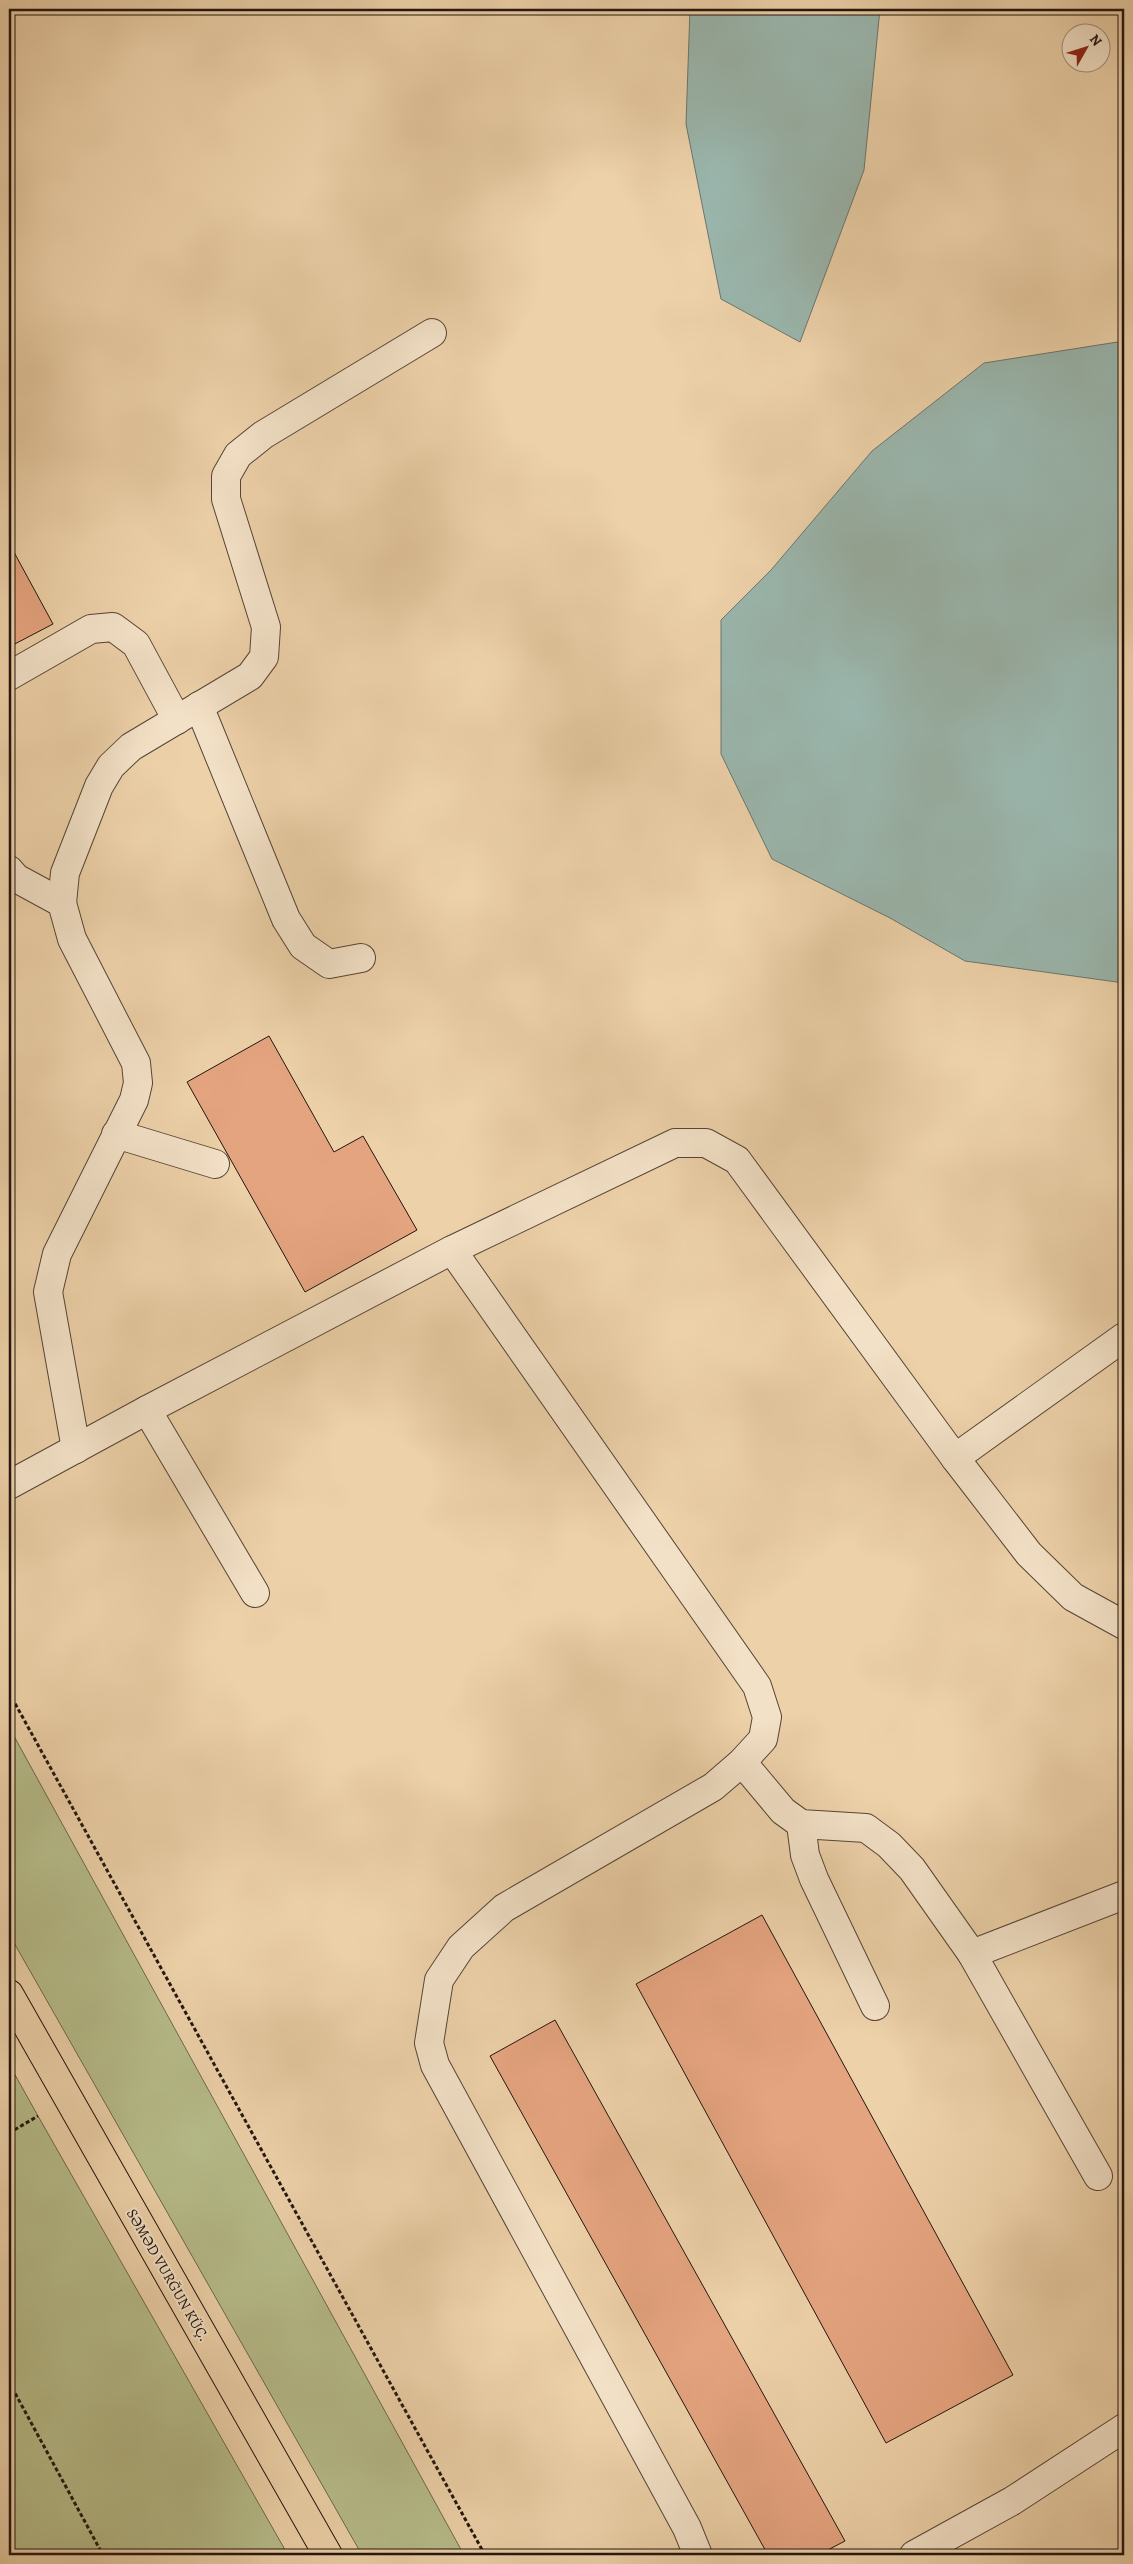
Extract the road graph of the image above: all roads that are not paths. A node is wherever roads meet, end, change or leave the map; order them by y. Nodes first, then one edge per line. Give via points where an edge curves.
1 (432, 333) dead end
2 (9, 676) edge
3 (188, 713) junction
4 (9, 870) edge
5 (62, 903) junction
6 (361, 958) dead end
7 (116, 1134) junction
8 (215, 1164) dead end
9 (452, 1250) junction
10 (1124, 1337) edge
11 (147, 1410) junction
12 (76, 1449) junction
13 (956, 1458) junction
14 (9, 1485) edge
15 (255, 1593) dead end
16 (1124, 1625) edge
17 (742, 1762) junction
18 (801, 1824) junction
19 (1124, 1895) edge
20 (972, 1954) junction
21 (9, 1994) edge
22 (875, 2006) dead end
23 (1098, 2176) dead end
24 (1124, 2428) edge
25 (328, 2555) edge
26 (698, 2555) edge
27 (914, 2555) edge

1 - 3 street via 263,435 238,455 226,476 226,499 266,627 264,657 250,676
2 - 3 street via 91,629 114,627 136,644
3 - 5 street via 131,747 111,766 99,786 65,873
3 - 6 street via 286,919 303,946 329,964
4 - 5 street via 16,878
5 - 7 street via 72,939 136,1062 138,1083 134,1100
7 - 8 street
7 - 12 street via 57,1254 48,1292
9 - 11 street
9 - 13 street via 675,1143 706,1143 737,1160
9 - 17 street via 757,1686 767,1717 763,1739
10 - 13 street
11 - 12 street
11 - 15 street
12 - 14 street
13 - 16 street via 1029,1554 1073,1597
17 - 18 street via 784,1811
17 - 26 street via 713,1787 504,1908 461,1948 439,1980 429,2043 435,2065 687,2528
18 - 20 street via 866,1828 889,1845 912,1869
18 - 22 street via 805,1855 814,1879
19 - 20 street
20 - 23 street
21 - 25 main road, SƏMƏD VURĞUN KÜÇ.
24 - 27 street via 1012,2501

